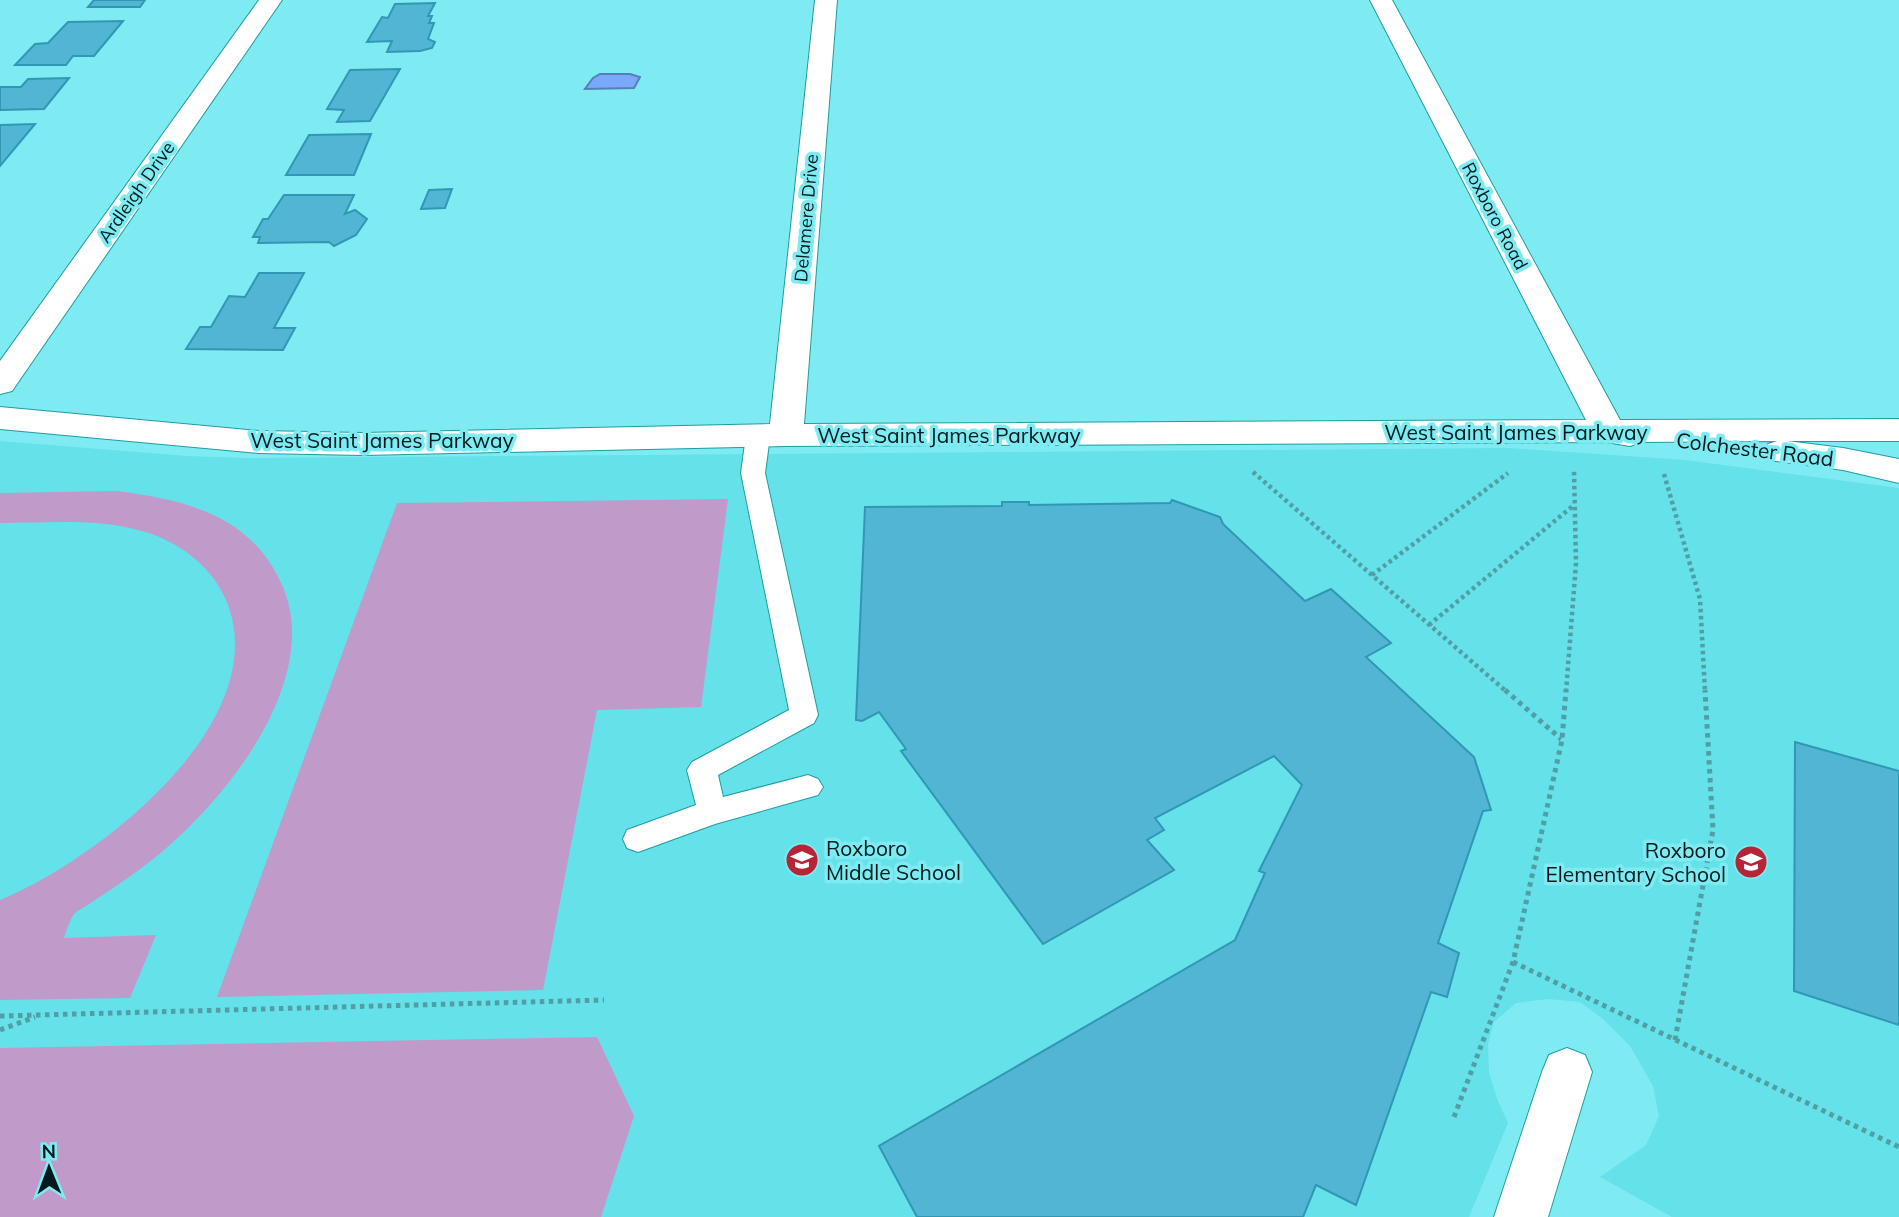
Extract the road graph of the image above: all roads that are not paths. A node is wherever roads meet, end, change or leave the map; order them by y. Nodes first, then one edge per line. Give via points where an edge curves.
1 (271, 0) edge
2 (826, 0) edge
3 (1381, 0) edge
4 (0, 384) edge
5 (0, 418) edge
6 (1899, 430) edge
7 (1609, 432) junction
8 (772, 436) junction
9 (1899, 471) edge
10 (808, 787) dead end
11 (712, 812) junction
12 (638, 839) dead end
13 (1567, 1072) dead end
14 (1521, 1217) edge

1 - 4 street, Ardleigh Drive
2 - 8 street, Delamere Drive
3 - 7 street, Roxboro Road
5 - 8 street, West Saint James Parkway via 259,442
6 - 7 street, West Saint James Parkway
7 - 8 street, West Saint James Parkway
7 - 9 street, Colchester Road via 1843,459
8 - 11 lane via 753,472 804,715 702,770
10 - 11 lane
11 - 12 lane
13 - 14 street

